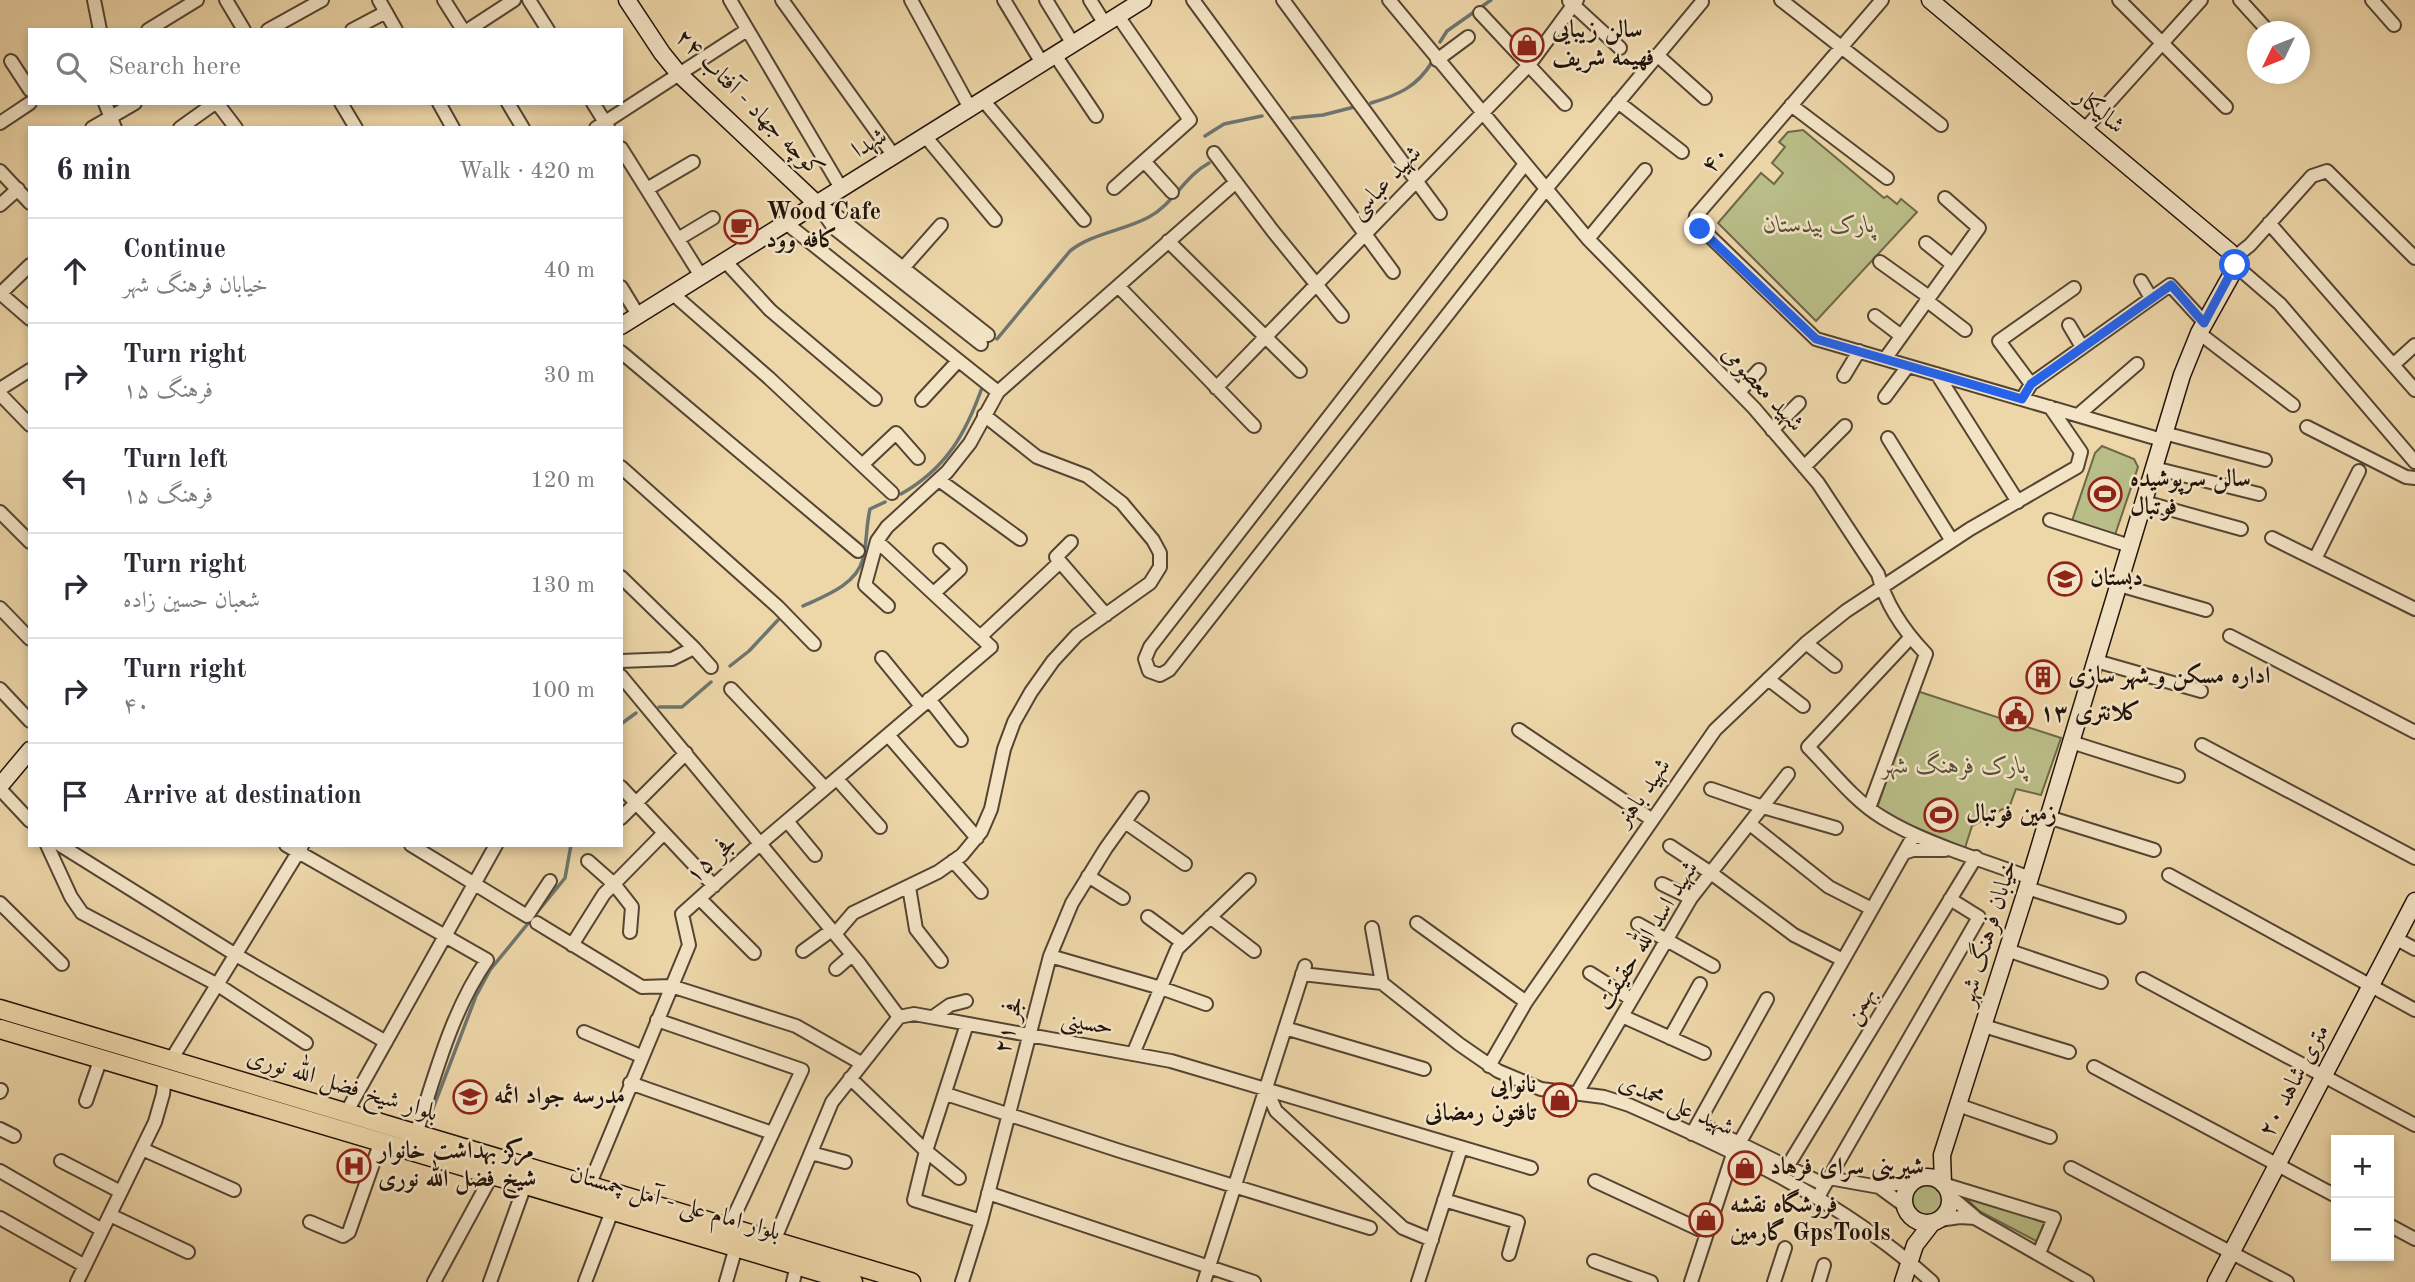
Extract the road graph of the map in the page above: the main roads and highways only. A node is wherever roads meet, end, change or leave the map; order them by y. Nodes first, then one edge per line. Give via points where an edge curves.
1 (627, 0) edge
2 (1143, 0) edge
3 (1930, 0) edge
4 (817, 204) junction
5 (2237, 259) joint
6 (623, 325) edge
7 (28, 752) edge
8 (0, 787) edge
9 (2415, 901) edge
10 (0, 1009) edge
11 (59, 1027) junction
12 (0, 1029) edge
13 (19, 1035) junction
14 (132, 1049) junction
15 (81, 1052) junction
16 (168, 1069) junction
17 (286, 1105) junction
18 (1942, 1155) junction
19 (1919, 1179) junction
20 (1947, 1190) junction
21 (1909, 1212) junction
22 (1936, 1221) junction
23 (1915, 1245) junction
24 (795, 1273) edge
25 (849, 1275) edge
26 (806, 1282) edge
27 (911, 1282) edge
28 (1903, 1282) edge
29 (2216, 1282) edge

1 - 4 main road, کوچه جهاد - آفتاب ۲۴ via 680,74
2 - 4 main road, شهدا
3 - 5 main road, شالیکار
4 - 6 main road, شهدا
5 - 18 main road, خیابان فرهنگ شهر via 2182,375
7 - 8 main road
9 - 29 main road, ۲۰ متری شاهد
10 - 11 main road, بلوار شیخ فضل الله نوری
11 - 13 main road via 64,1040 32,1032
11 - 14 main road, بلوار شیخ فضل الله نوری
12 - 13 main road
13 - 15 main road
14 - 15 main road via 116,1052 79,1042
14 - 16 main road, بلوار شیخ فضل الله نوری
15 - 16 main road
16 - 17 main road, بلوار شیخ فضل الله نوری
17 - 24 main road, بلوار امام علی - آمل چمستان via 381,1141 736,1247
17 - 25 main road, بلوار شیخ فضل الله نوری via 346,1113 729,1227 774,1241
18 - 19 main road
18 - 20 main road, خیابان فرهنگ شهر
19 - 20 main road via 1936,1178
19 - 21 main road via 1906,1192
20 - 22 main road via 1947,1212
21 - 22 main road via 1926,1223
21 - 23 main road
22 - 23 main road
23 - 28 main road
24 - 25 main road, بلوار امام علی - آمل چمستان
24 - 26 main road
25 - 27 main road, بلوار شیخ فضل الله نوری

